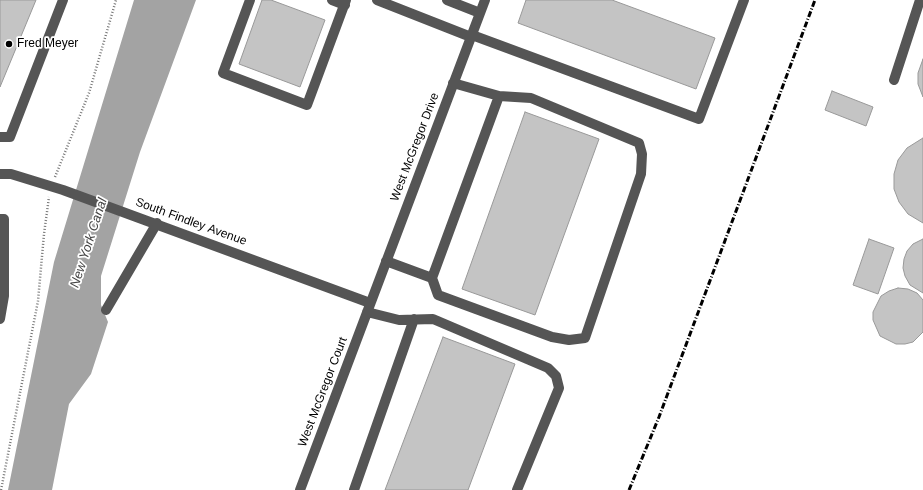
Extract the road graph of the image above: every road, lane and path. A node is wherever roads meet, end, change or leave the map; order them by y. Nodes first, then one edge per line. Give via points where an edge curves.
1 (63, 0) edge
2 (116, 0) edge
3 (250, 0) edge
4 (332, 0) edge
5 (377, 0) edge
6 (447, 0) edge
7 (485, 0) edge
8 (744, 0) edge
9 (920, 0) edge
10 (345, 2) edge
11 (480, 13) junction
12 (471, 36) junction
13 (894, 80) dead end
14 (454, 83) junction
15 (498, 96) junction
16 (0, 137) edge
17 (0, 174) edge
18 (52, 186) junction
19 (0, 219) edge
20 (157, 223) junction
21 (386, 261) junction
22 (432, 278) junction
23 (369, 308) junction
24 (106, 310) dead end
25 (0, 319) edge
26 (414, 319) junction
27 (1, 490) edge
28 (300, 490) edge
29 (354, 490) edge
30 (517, 490) edge

1 - 16 street via 10,137
2 - 18 path via 89,93
3 - 10 street via 223,73 307,105
4 - 10 street
5 - 12 street
6 - 11 street
7 - 11 street, West McGregor Drive
8 - 12 street via 699,119
9 - 13 street
11 - 12 street, West McGregor Drive
12 - 14 street, West McGregor Drive
14 - 15 street
14 - 21 street, West McGregor Drive
15 - 22 street
15 - 22 street via 531,98 639,143 642,154 641,174 585,338 569,340 552,337 438,295
17 - 18 street, South Findley Avenue via 11,174
18 - 20 street, South Findley Avenue
18 - 27 path via 48,200 38,301
19 - 25 street via 4,219 4,296
20 - 23 street, South Findley Avenue
20 - 24 street
21 - 22 street
21 - 23 street, West McGregor Drive
23 - 26 street, South Findley Avenue via 399,320
23 - 28 street, West McGregor Court
26 - 29 street
26 - 30 street, South Findley Avenue via 433,319 548,368 556,376 559,388

